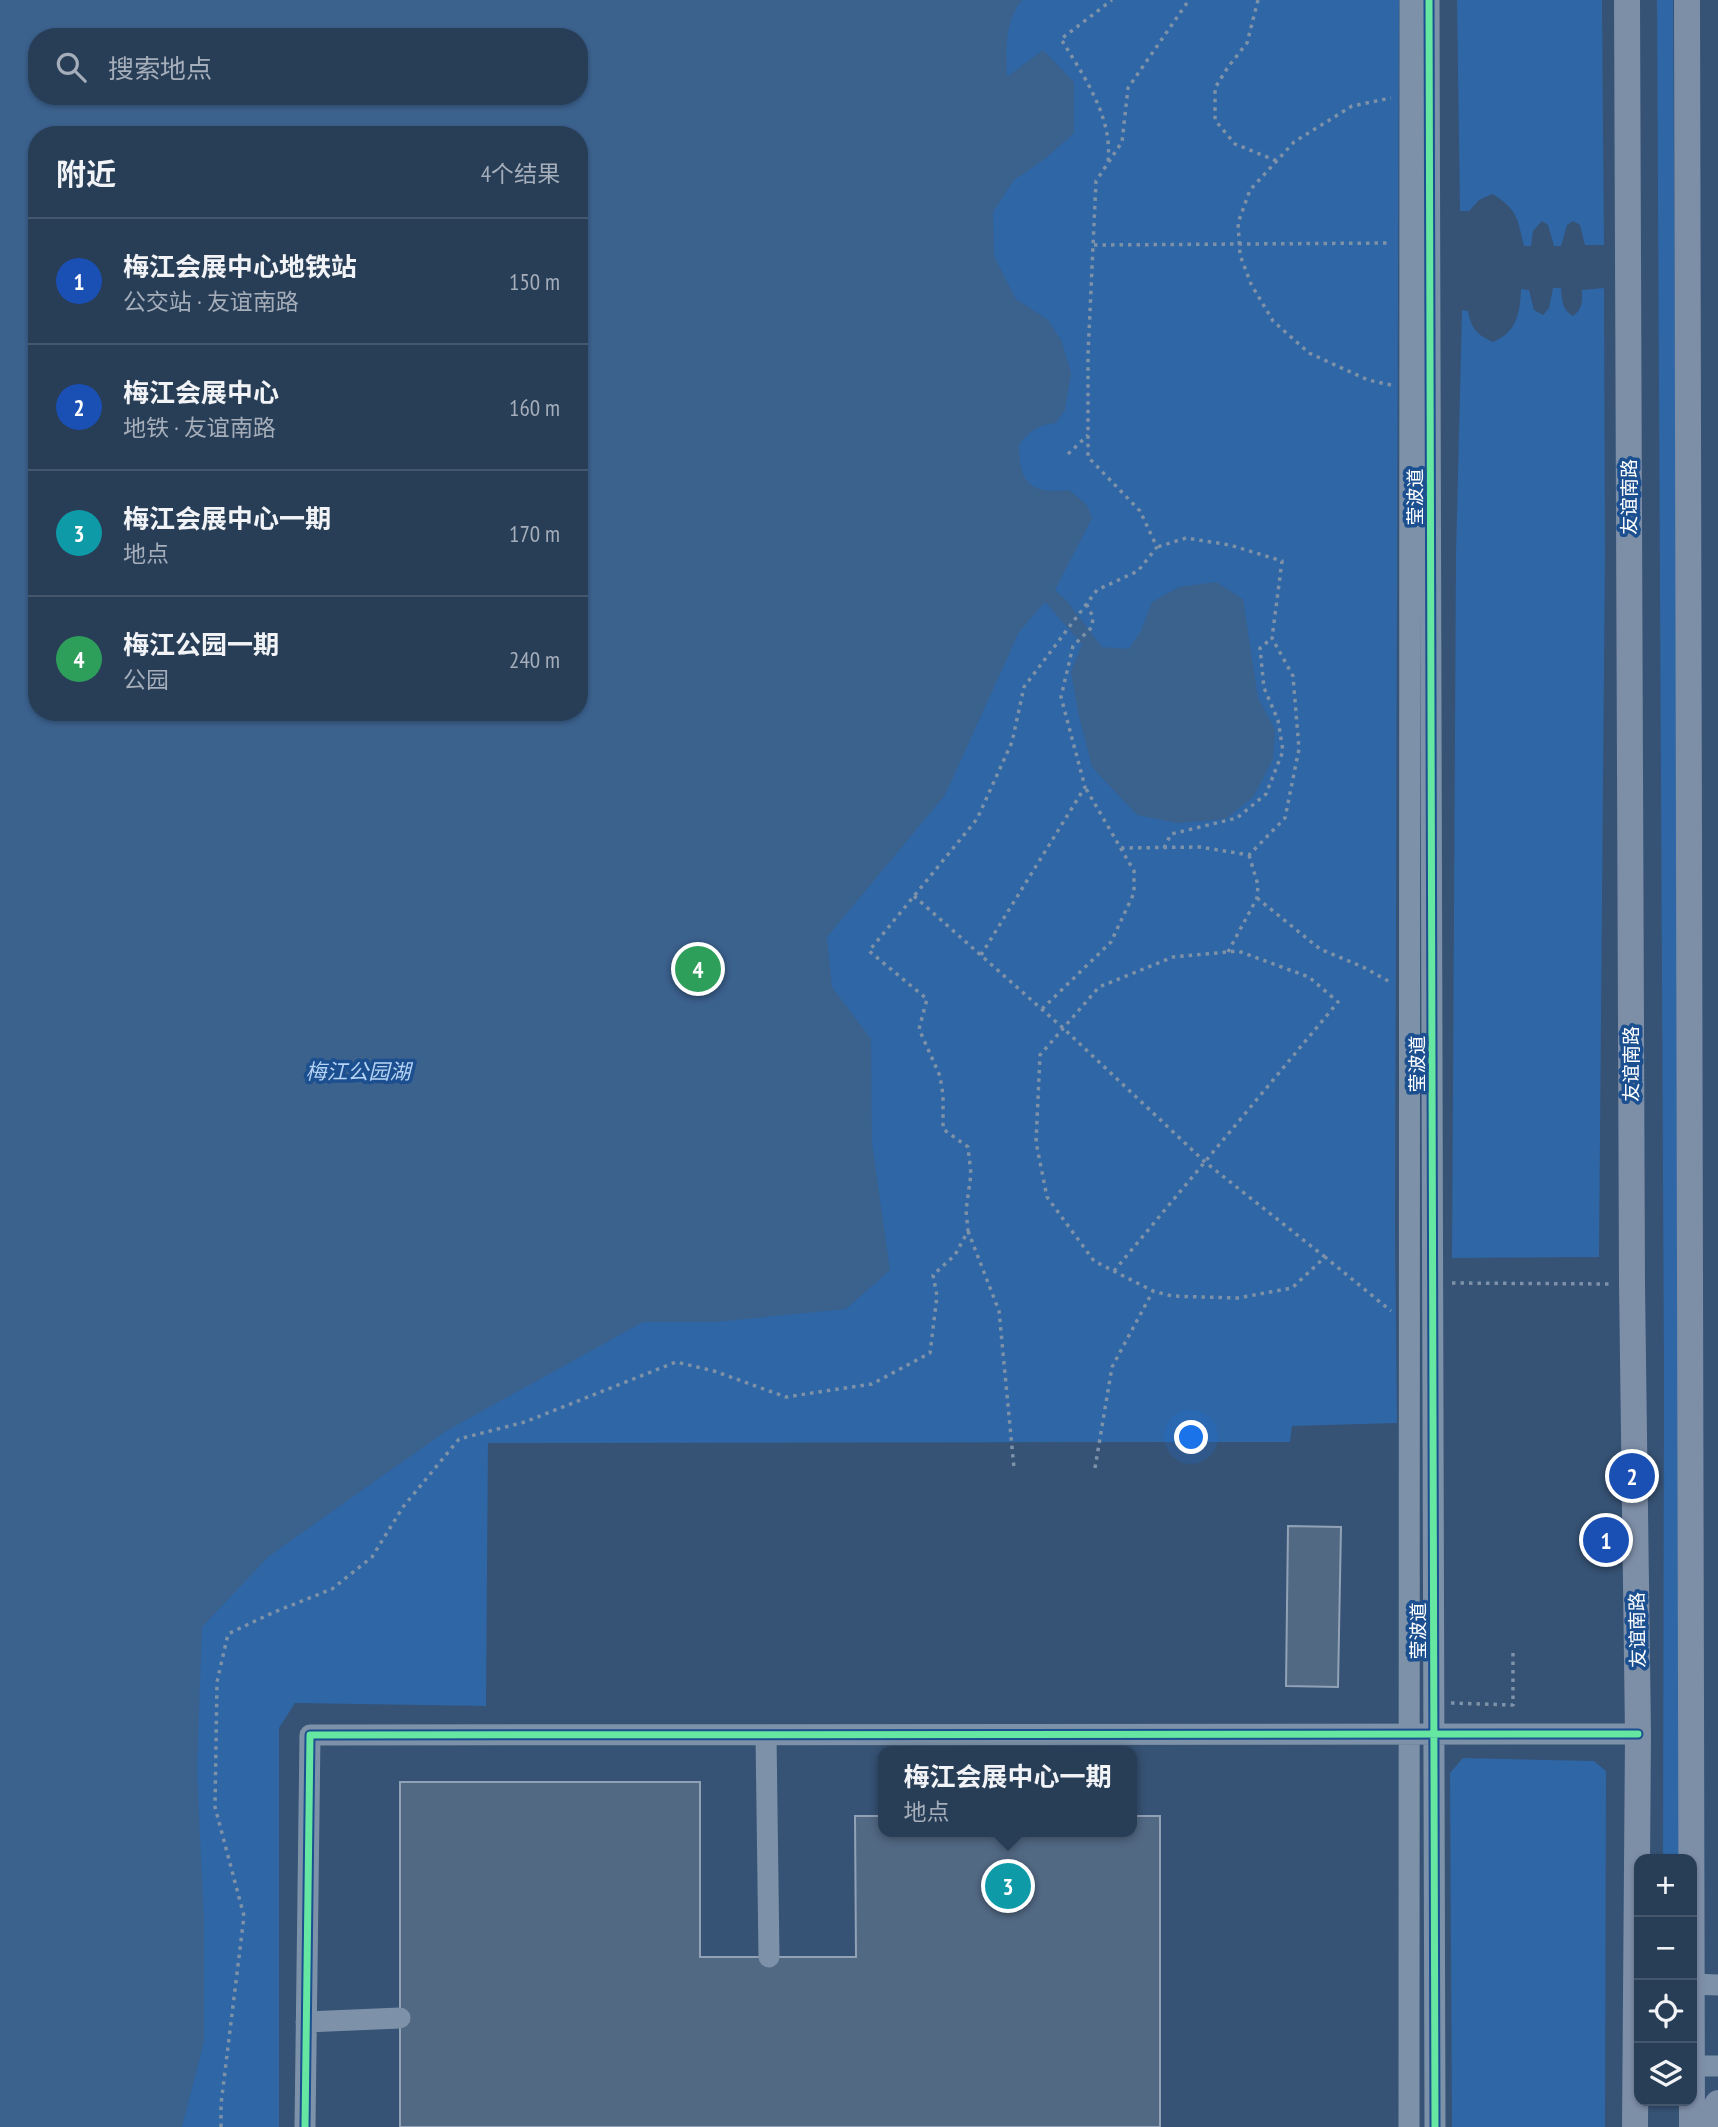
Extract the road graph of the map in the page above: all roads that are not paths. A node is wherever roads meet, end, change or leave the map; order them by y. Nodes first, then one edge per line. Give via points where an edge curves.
1 (1410, 0) edge
2 (1430, 0) edge
3 (1627, 0) edge
4 (1687, 0) edge
5 (1409, 1734) junction
6 (1434, 1734) junction
7 (1638, 1734) junction
8 (766, 1735) junction
9 (1005, 1743) edge
10 (769, 1956) dead end
11 (1638, 1980) edge
12 (1701, 1984) edge
13 (400, 2018) dead end
14 (306, 2022) junction
15 (1695, 2043) edge
16 (1697, 2066) edge
17 (1718, 2066) edge
18 (1718, 2103) edge
19 (1636, 2106) edge
20 (1692, 2106) edge
21 (305, 2127) edge
22 (1409, 2127) edge
23 (1435, 2127) edge
24 (1635, 2127) edge
25 (1692, 2127) edge
26 (1704, 2127) edge

1 - 5 street, 莹波道
2 - 6 street, 莹波道
3 - 7 main road, 友谊南路
4 - 12 main road
5 - 6 street
5 - 9 street
5 - 22 street, 莹波道
6 - 7 street
6 - 23 street, 莹波道
7 - 11 main road, 友谊南路
8 - 9 street
8 - 10 street
8 - 14 street via 310,1735
12 - 15 main road
13 - 14 street
14 - 21 street
16 - 17 street
18 - 26 main road
19 - 24 main road, 友谊南路
20 - 25 main road

